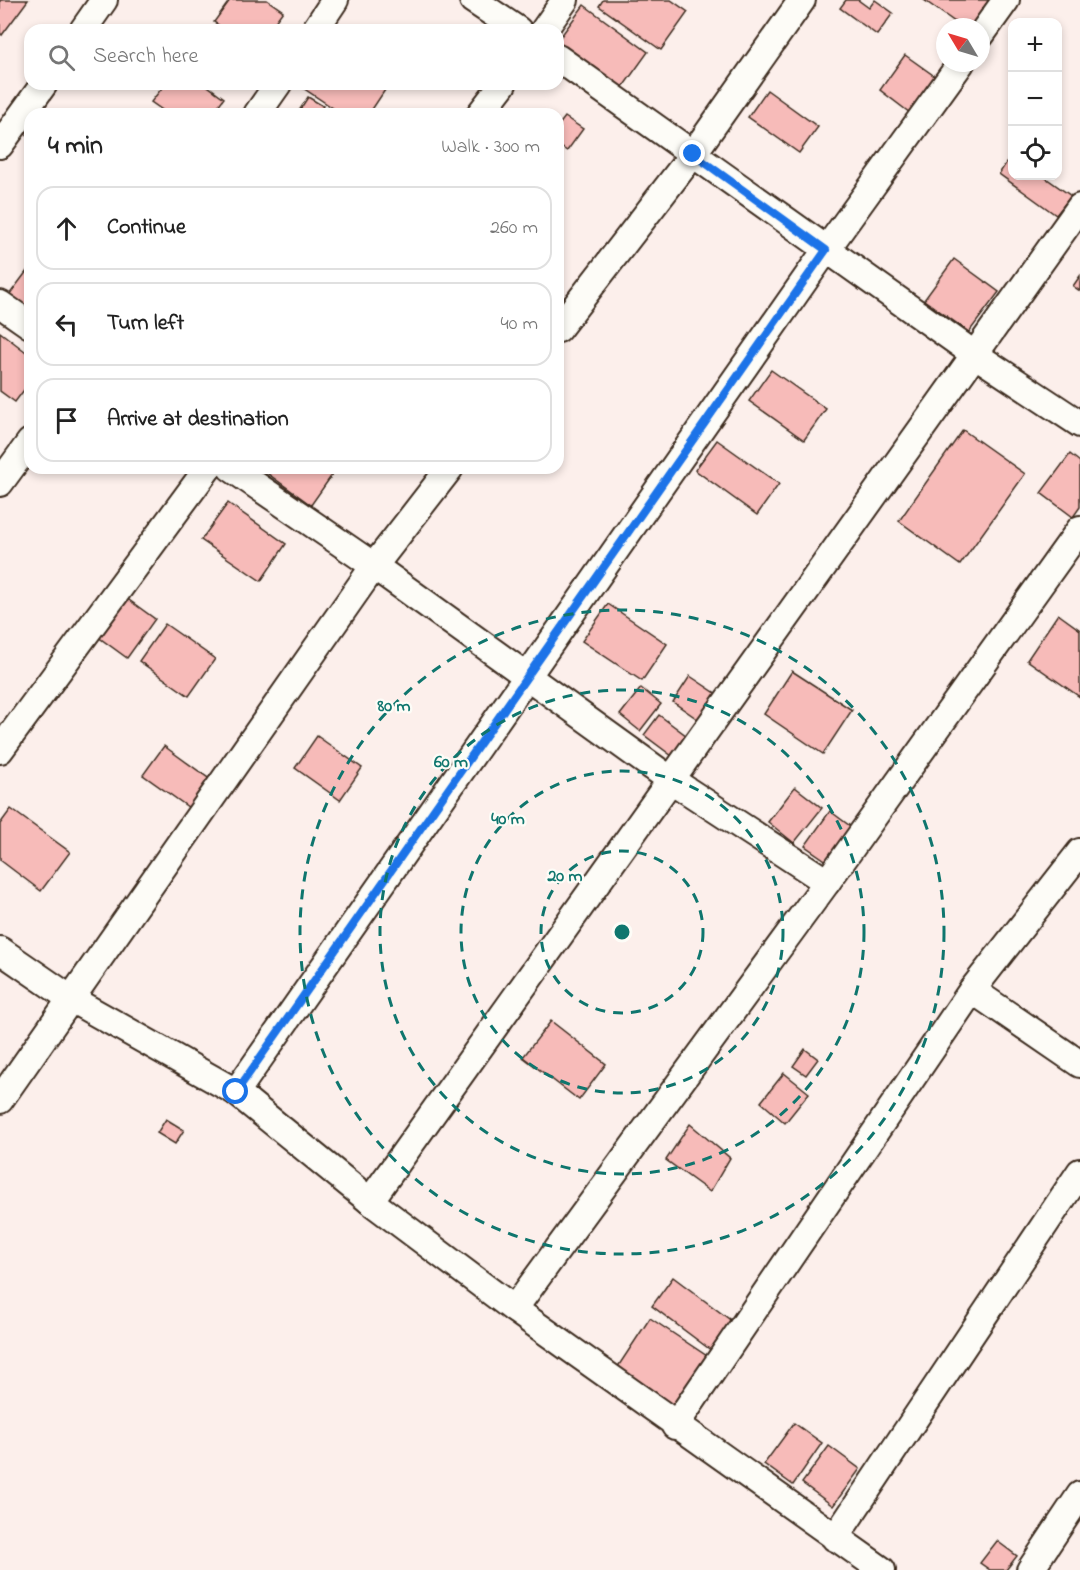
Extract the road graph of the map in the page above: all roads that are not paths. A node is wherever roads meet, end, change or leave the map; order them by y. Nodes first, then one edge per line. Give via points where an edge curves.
1 (104, 0) edge
2 (335, 0) edge
3 (473, 0) edge
4 (565, 0) edge
5 (802, 0) edge
6 (1006, 0) edge
7 (990, 22) edge
8 (87, 24) edge
9 (319, 24) edge
10 (509, 24) edge
11 (548, 24) edge
12 (564, 62) edge
13 (955, 72) edge
14 (40, 90) edge
15 (274, 90) edge
16 (498, 90) edge
17 (27, 108) edge
18 (261, 108) edge
19 (485, 108) edge
20 (24, 112) edge
21 (0, 145) edge
22 (693, 154) junction
23 (1080, 207) edge
24 (826, 250) junction
25 (0, 304) edge
26 (24, 321) edge
27 (564, 321) edge
28 (974, 354) junction
29 (1080, 424) edge
30 (24, 450) edge
31 (204, 474) edge
32 (240, 474) edge
33 (445, 474) edge
34 (0, 483) edge
35 (1080, 529) edge
36 (374, 566) junction
37 (528, 677) junction
38 (0, 750) edge
39 (671, 780) junction
40 (1080, 852) edge
41 (826, 882) junction
42 (0, 950) edge
43 (972, 990) junction
44 (71, 999) junction
45 (1080, 1064) edge
46 (236, 1092) junction
47 (0, 1100) edge
48 (1080, 1172) edge
49 (369, 1201) junction
50 (514, 1309) junction
51 (675, 1426) junction
52 (1080, 1495) edge
53 (835, 1538) junction
54 (882, 1570) edge
55 (1030, 1570) edge

1 - 8 street
2 - 9 street
3 - 10 street
4 - 11 street
5 - 22 street
6 - 7 street
12 - 22 street
13 - 24 street
14 - 17 street
15 - 18 street
16 - 19 street
20 - 21 street
22 - 24 street
22 - 27 street
23 - 28 street
24 - 28 street
24 - 37 street
25 - 26 street
28 - 29 street
28 - 39 street
30 - 34 street
31 - 38 street
32 - 36 street
33 - 36 street
35 - 41 street
36 - 37 street
36 - 44 street
37 - 39 street
37 - 46 street
39 - 41 street
39 - 49 street
40 - 43 street
41 - 50 street
42 - 44 street
43 - 45 street
43 - 51 street
44 - 46 street
44 - 47 street
46 - 49 street
48 - 53 street
49 - 50 street
50 - 51 street
51 - 53 street
52 - 55 street
53 - 54 street

